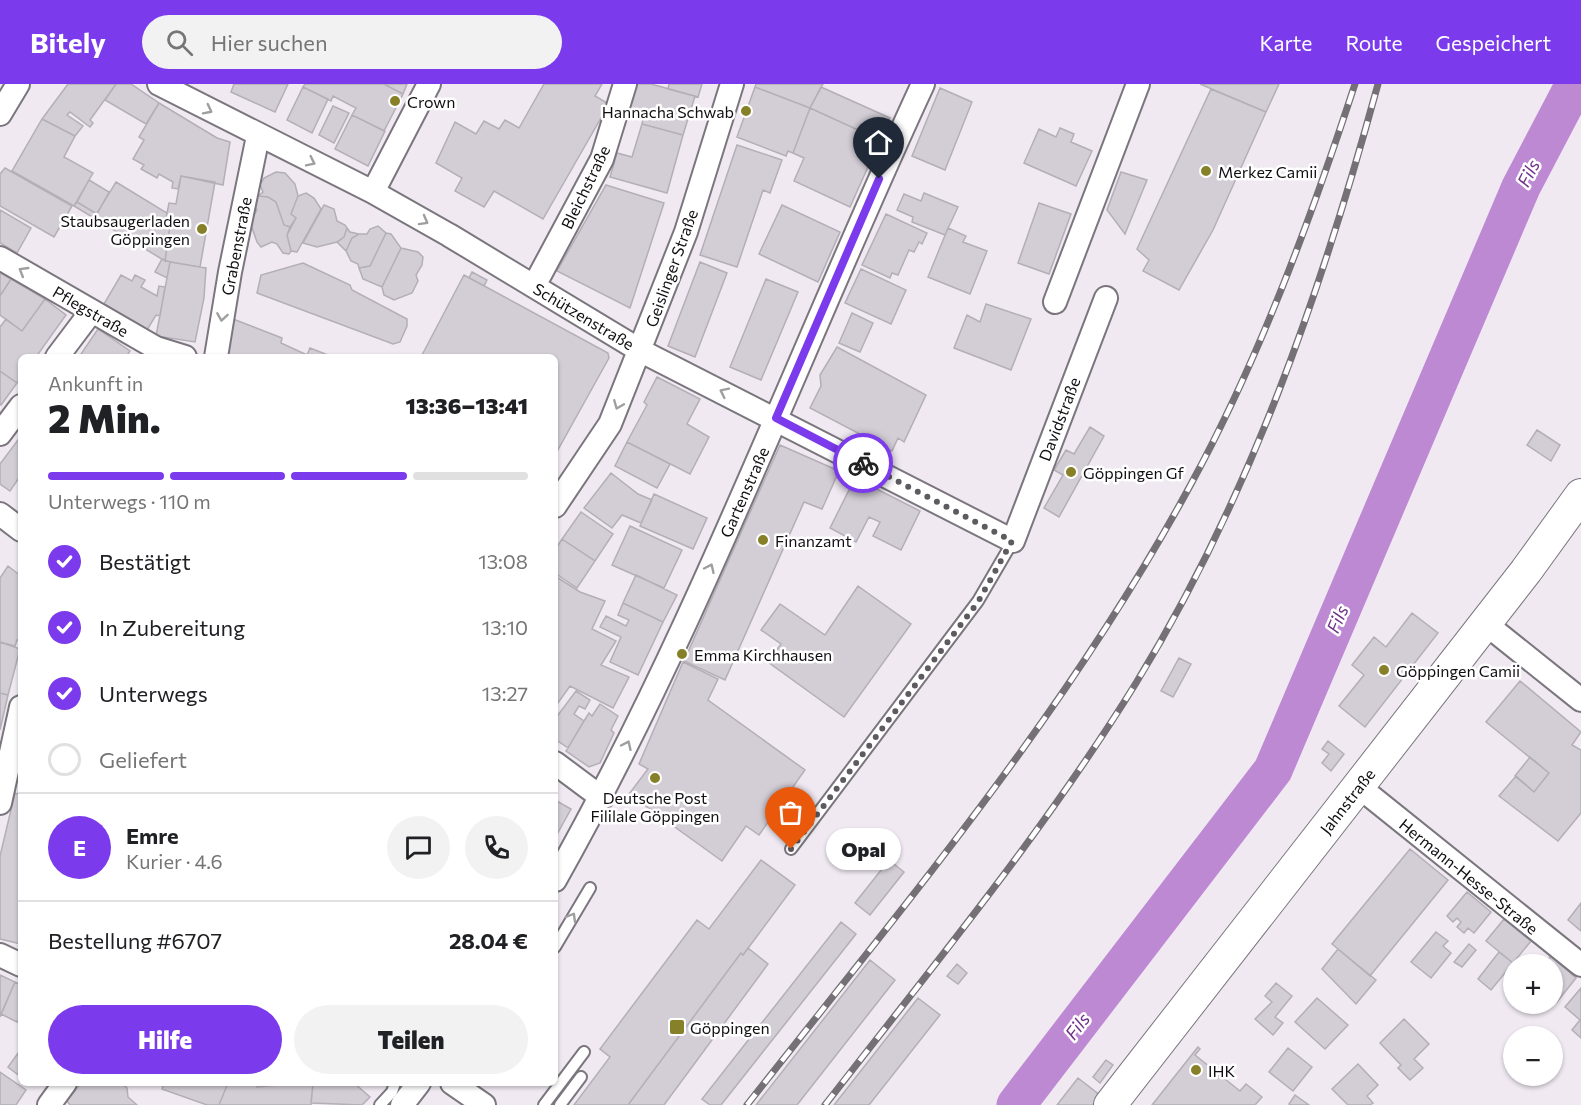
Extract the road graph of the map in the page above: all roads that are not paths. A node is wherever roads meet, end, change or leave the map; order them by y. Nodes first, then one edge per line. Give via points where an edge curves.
1 (18, 84) edge
2 (159, 84) edge
3 (429, 84) edge
4 (625, 84) edge
5 (732, 84) edge
6 (923, 84) edge
7 (1138, 84) edge
8 (0, 114) edge
9 (258, 136) junction
10 (373, 192) junction
11 (0, 258) edge
12 (534, 286) junction
13 (1106, 298) dead end
14 (1055, 302) dead end
15 (91, 312) junction
16 (640, 351) junction
17 (59, 354) edge
18 (175, 354) edge
19 (216, 354) edge
20 (18, 410) edge
21 (776, 418) junction
22 (0, 434) edge
23 (1581, 495) edge
24 (558, 502) edge
25 (0, 514) edge
26 (18, 528) edge
27 (1012, 541) junction
28 (1486, 624) junction
29 (1581, 700) edge
30 (18, 723) edge
31 (558, 766) edge
32 (9, 771) edge
33 (1358, 786) junction
34 (602, 798) junction
35 (0, 803) edge
36 (791, 849) dead end
37 (558, 875) edge
38 (590, 888) dead end
39 (558, 942) edge
40 (0, 955) edge
41 (18, 963) edge
42 (1581, 965) edge
43 (584, 1052) dead end
44 (581, 1077) dead end
45 (63, 1086) edge
46 (394, 1086) edge
47 (417, 1086) edge
48 (456, 1086) edge
49 (49, 1105) edge
50 (380, 1105) edge
51 (402, 1105) edge
52 (484, 1105) edge
53 (544, 1105) edge
54 (560, 1105) edge
55 (1110, 1105) edge

1 - 8 street
2 -> 9 street, Schützenstraße
3 - 10 street
4 - 12 street, Bleichstraße via 602,159
5 - 16 street, Geislinger Straße via 686,232
6 - 21 street, Gartenstraße
7 - 14 street
9 -> 10 street, Schützenstraße
9 -> 19 street, Grabenstraße
10 -> 12 street, Schützenstraße
15 -> 11 street, Pflegstraße
12 - 16 street, Schützenstraße
13 - 27 street, Davidstraße
15 - 17 street
15 - 18 street, Pflegstraße via 156,348
21 -> 16 street, Schützenstraße
16 -> 24 street, Geislinger Straße via 610,424
20 - 22 street
21 - 27 street, Schützenstraße
34 -> 21 street, Gartenstraße
23 - 28 main road, Jahnstraße
25 - 26 street
27 - 36 lane via 978,602
28 - 29 street
28 - 33 main road, Jahnstraße
30 - 32 street
31 - 34 street
32 - 35 street
33 - 42 street, Hermann-Hesse-Straße
33 - 55 main road, Jahnstraße
34 - 37 street, Gartenstraße
39 -> 38 lane
40 - 41 street
43 - 53 lane
44 - 54 lane
45 - 49 street
46 - 50 lane
47 - 51 street
48 - 52 street

